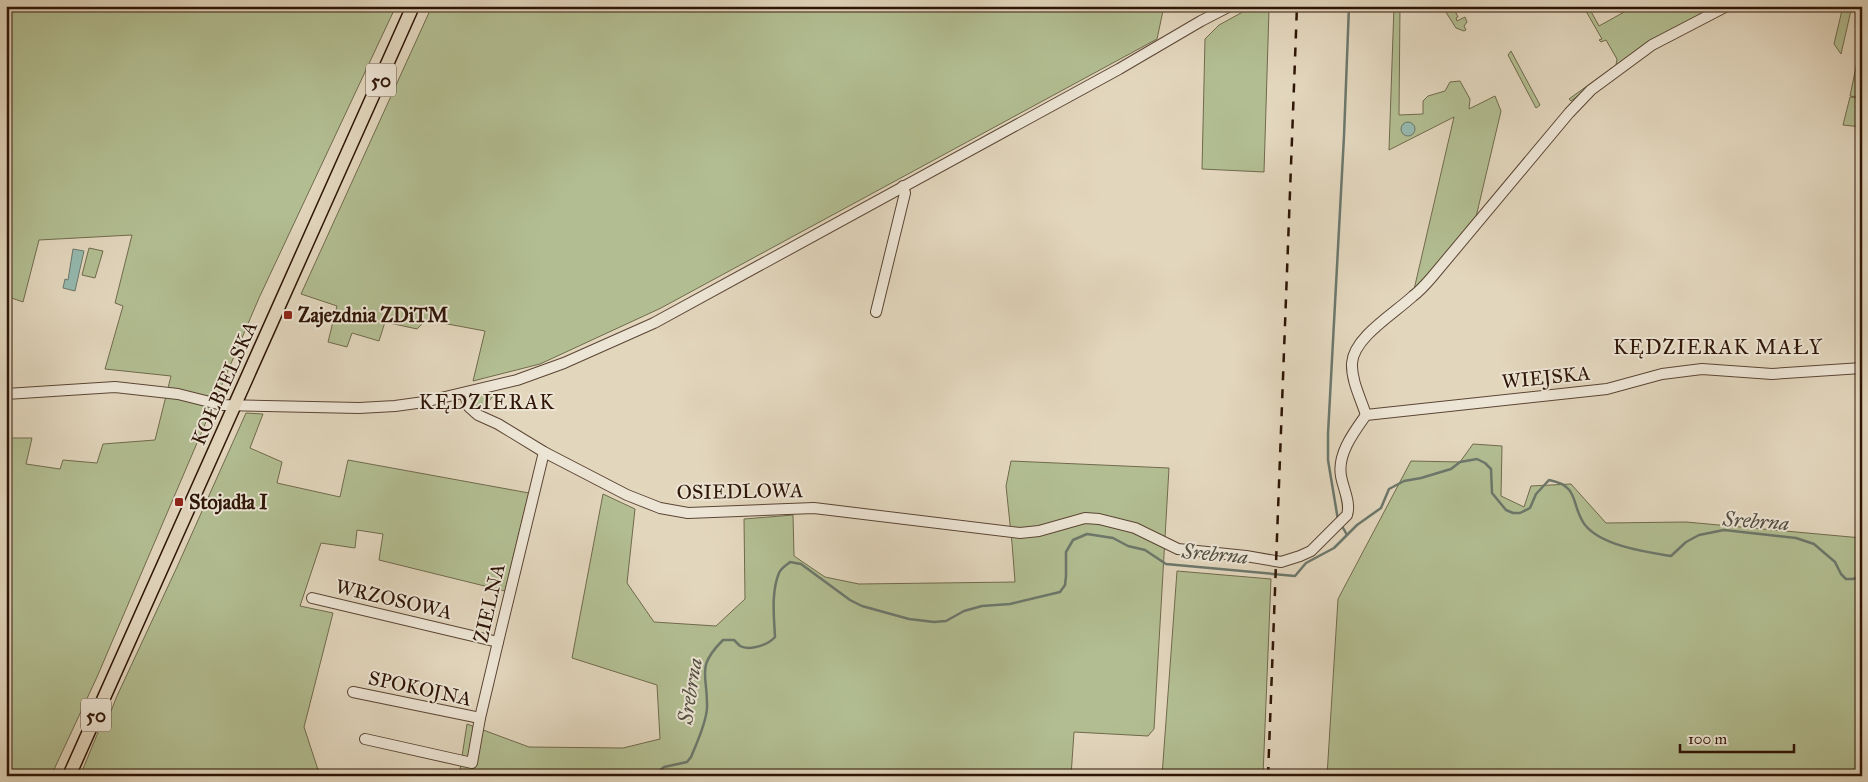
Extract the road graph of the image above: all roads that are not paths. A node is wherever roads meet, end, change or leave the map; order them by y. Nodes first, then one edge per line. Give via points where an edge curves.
1 (413, 6) edge
2 (1230, 6) edge
3 (1727, 6) edge
4 (1211, 10) edge
5 (903, 186) junction
6 (876, 312) dead end
7 (1862, 368) edge
8 (464, 393) junction
9 (6, 394) edge
10 (234, 406) junction
11 (1366, 415) junction
12 (544, 452) junction
13 (312, 598) dead end
14 (498, 642) junction
15 (353, 692) dead end
16 (480, 718) junction
17 (365, 739) dead end
18 (69, 776) edge

1 - 10 main road, KOŁBIELSKA / 50
2 - 4 street
3 - 11 street via 1652,46 1591,90 1432,277 1365,338 1355,351 1352,363
4 - 5 street via 1119,69
5 - 6 street via 905,193
5 - 8 street via 654,323 564,363 517,380
7 - 11 street, WIEJSKA via 1772,374 1702,369 1662,374 1607,389
8 - 10 street via 376,408
8 - 12 street, OSIEDLOWA via 472,411
9 - 10 street via 115,387 178,394
10 - 18 main road, KOŁBIELSKA / 50
11 - 12 street, OSIEDLOWA via 1343,453 1340,464 1347,515 1311,551 1286,561 1178,549 1135,528 1099,519 1084,518 1020,533 814,508 688,514 626,495
12 - 14 street, ZIELNA
13 - 14 street, WRZOSOWA
14 - 16 street, ZIELNA
15 - 16 street, SPOKOJNA
16 - 17 street, ZIELNA via 472,763

